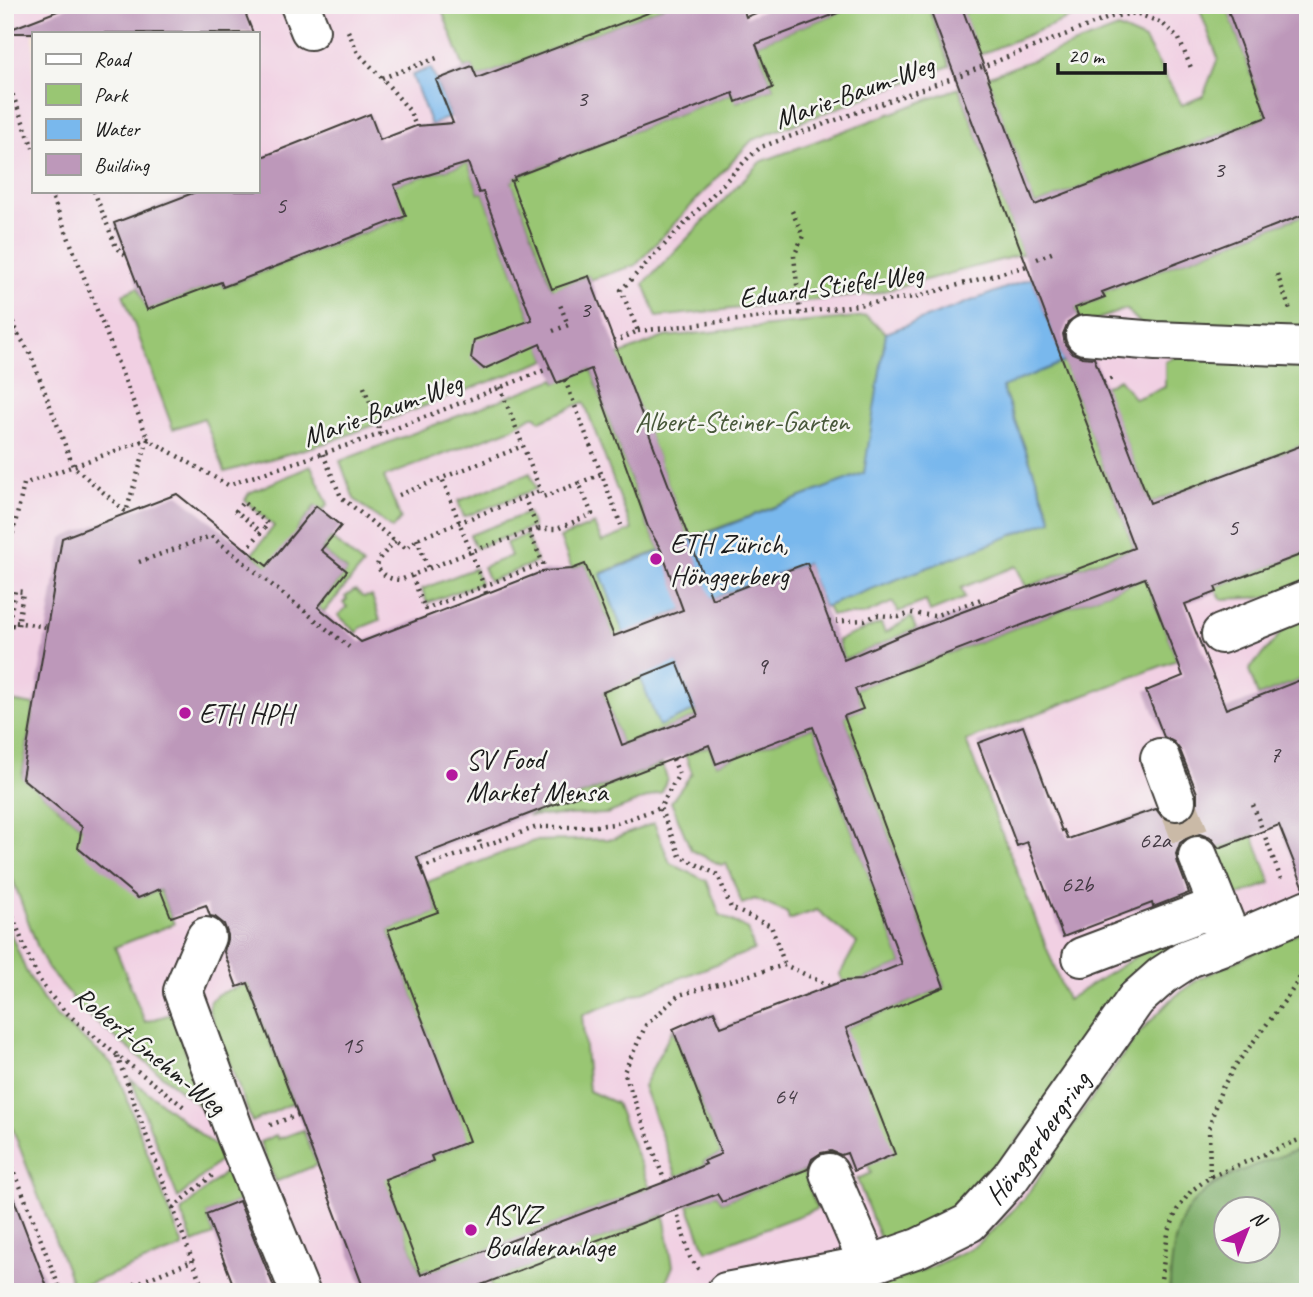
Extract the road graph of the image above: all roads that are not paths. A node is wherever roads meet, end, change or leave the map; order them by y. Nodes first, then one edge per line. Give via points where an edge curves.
1 (1085, 335) dead end
2 (1308, 347) edge
3 (1308, 599) edge
4 (1221, 634) dead end
5 (1160, 758) dead end
6 (1176, 801) tunnel mouth
7 (1198, 856) tunnel mouth
8 (1308, 909) edge
9 (1226, 927) junction
10 (206, 937) dead end
11 (1082, 957) dead end
12 (829, 1174) dead end
13 (869, 1265) junction
14 (300, 1292) edge
15 (726, 1292) edge

1 - 2 street
3 - 4 street
5 - 6 street
7 - 9 street
8 - 9 street, Hönggerbergring
9 - 11 street via 1199,913
9 - 13 street, Hönggerbergring via 1136,999 1010,1178 969,1223
10 - 14 street via 183,991
12 - 13 street
13 - 15 street, Hönggerbergring

